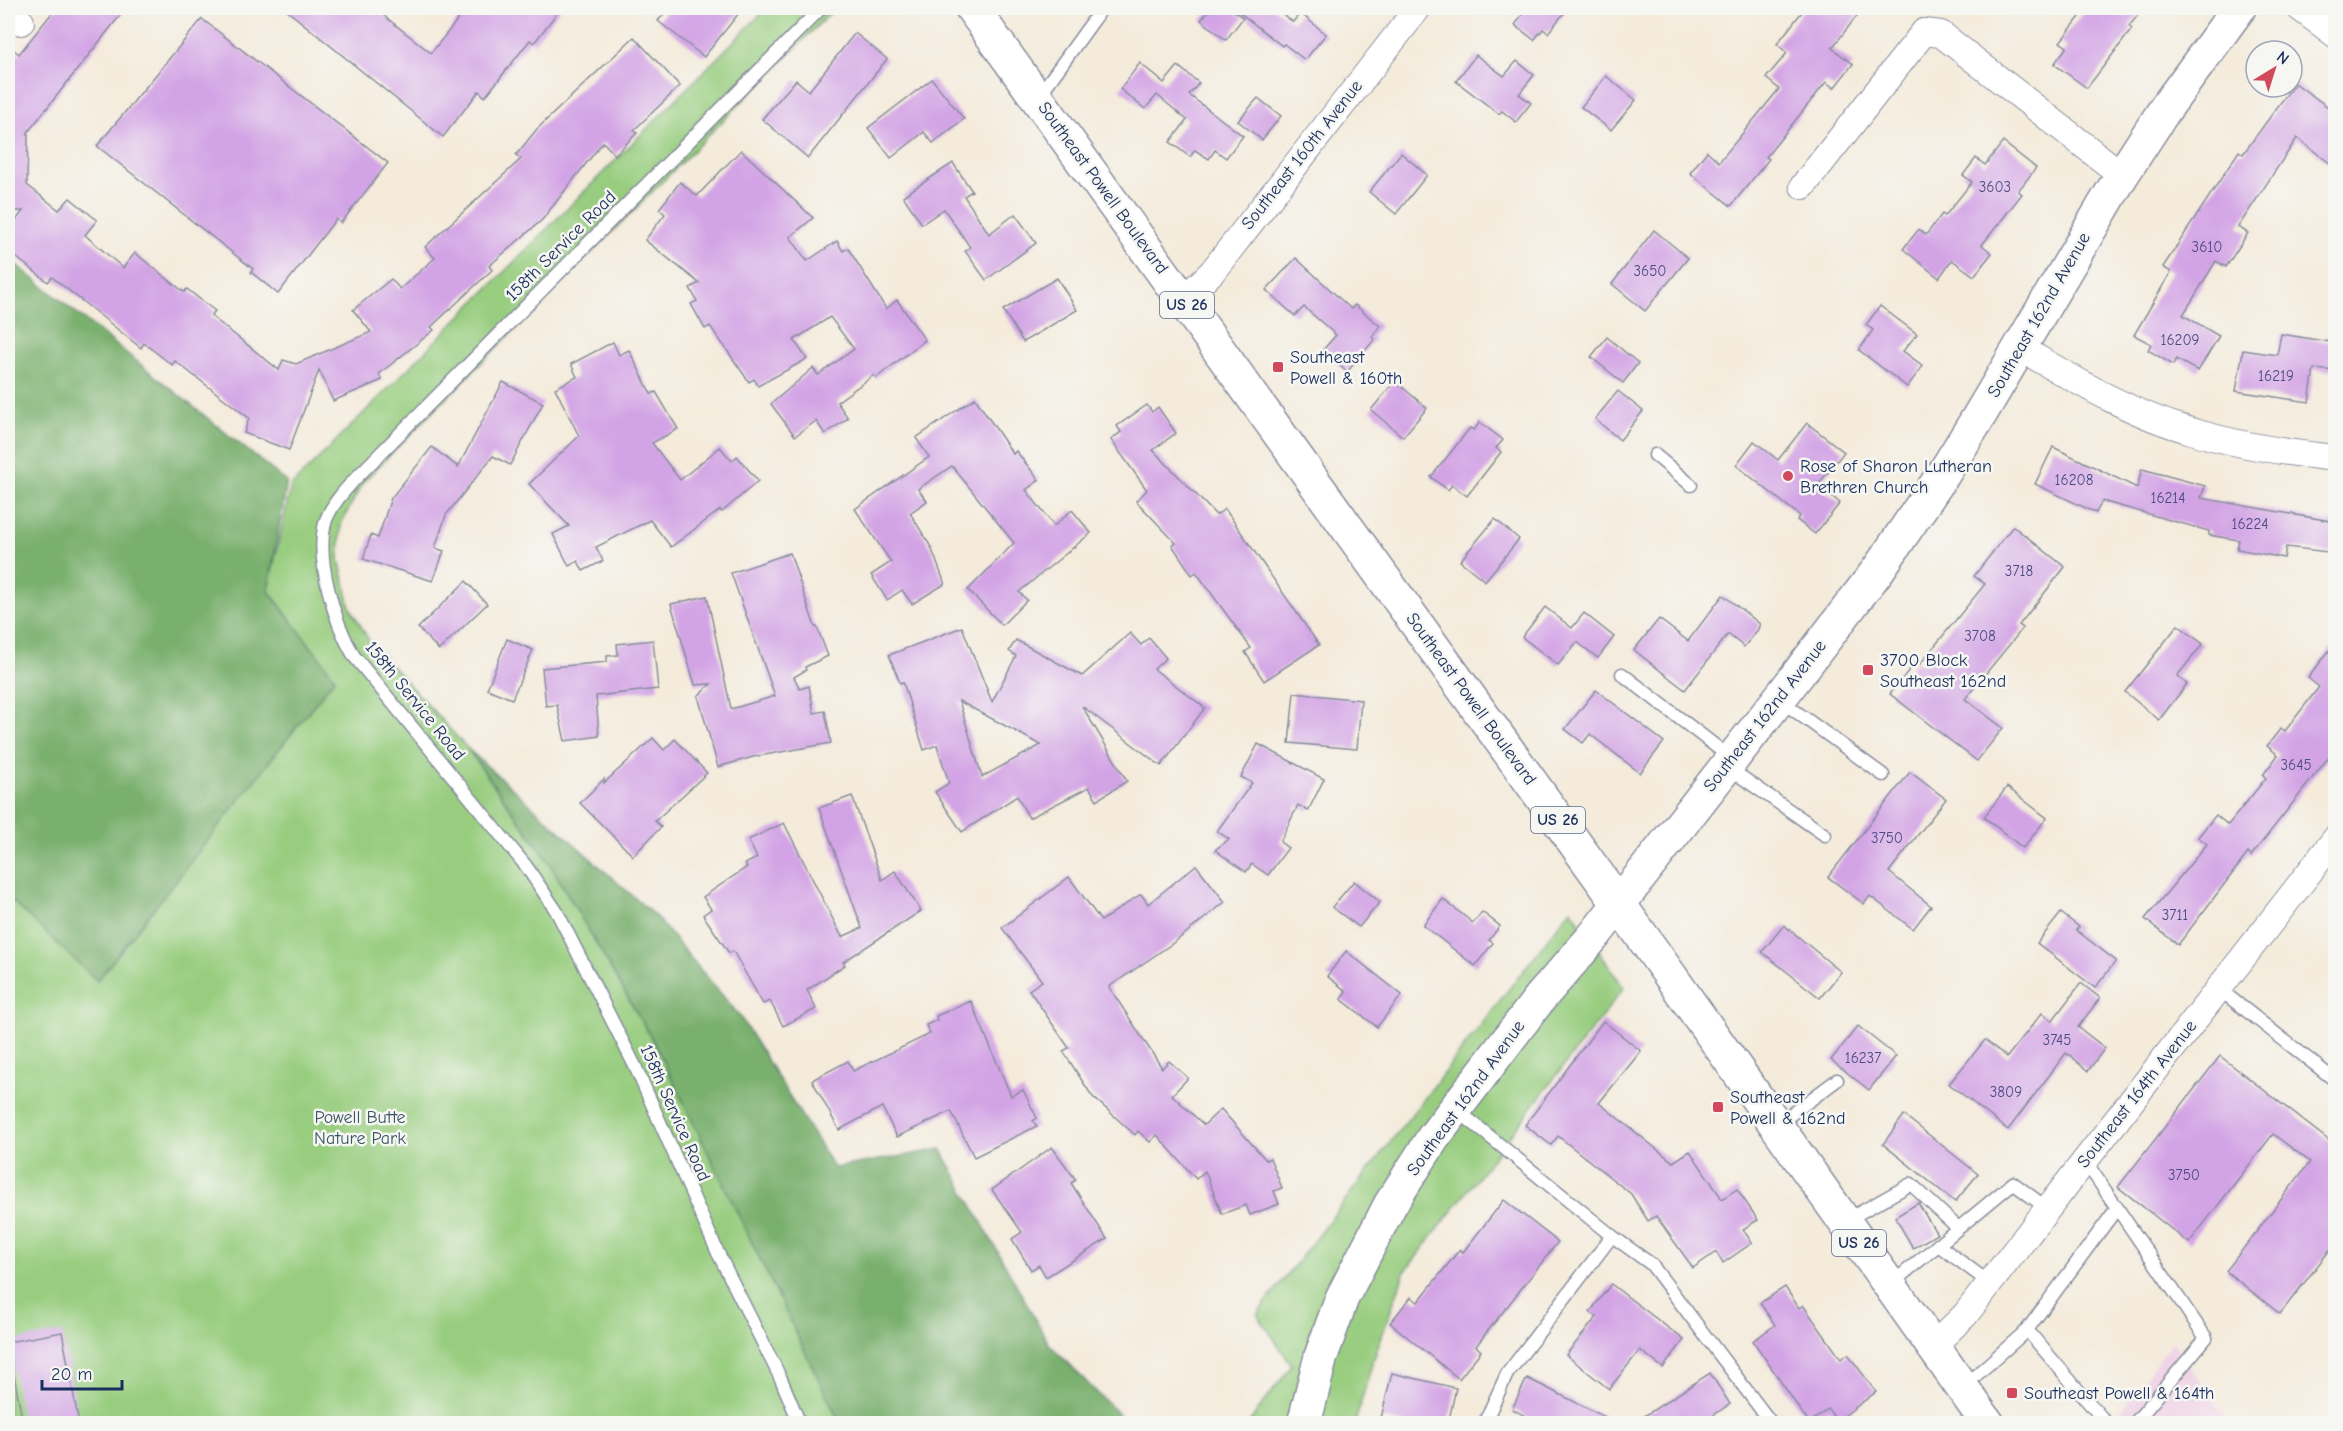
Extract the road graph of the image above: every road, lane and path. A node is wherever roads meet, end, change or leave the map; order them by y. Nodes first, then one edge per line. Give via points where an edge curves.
1 (821, 8) edge
2 (972, 8) edge
3 (1418, 8) edge
4 (2238, 8) edge
5 (2300, 8) edge
6 (1098, 14) dead end
7 (2336, 35) edge
8 (1037, 98) junction
9 (2122, 175) junction
10 (1803, 186) dead end
11 (1184, 300) junction
12 (2020, 348) junction
13 (1655, 455) dead end
14 (2336, 458) edge
15 (1691, 484) dead end
16 (1622, 674) dead end
17 (1779, 699) junction
18 (1729, 762) junction
19 (1883, 775) dead end
20 (1825, 835) dead end
21 (2336, 838) edge
22 (1618, 904) junction
23 (2219, 989) junction
24 (1837, 1080) dead end
25 (2336, 1081) edge
26 (1456, 1109) junction
27 (1776, 1125) junction
28 (2085, 1161) junction
29 (2117, 1208) junction
30 (2048, 1209) junction
31 (1844, 1221) junction
32 (1958, 1228) junction
33 (1612, 1236) junction
34 (1938, 1245) junction
35 (1990, 1283) junction
36 (1889, 1285) junction
37 (2027, 1330) junction
38 (1933, 1346) junction
39 (1962, 1387) junction
40 (800, 1424) edge
41 (1304, 1424) edge
42 (1484, 1424) edge
43 (1772, 1424) edge
44 (1988, 1424) edge
45 (2107, 1424) edge
46 (2134, 1424) edge

1 - 40 lane, 158th Service Road via 356,478 328,516 323,538 327,580 343,637 368,675 526,866 557,912 634,1066
2 - 8 main road, Southeast Powell Boulevard / US 26
3 - 11 street, Southeast 160th Avenue via 1212,272
4 - 9 main road, Southeast 162nd Avenue
5 - 7 street
6 - 8 lane
8 - 11 main road, Southeast Powell Boulevard / US 26
9 - 10 street via 1941,34 1924,32
9 - 12 main road, Southeast 162nd Avenue
11 - 22 main road, Southeast Powell Boulevard / US 26
12 - 14 street via 2098,393 2186,430
12 - 17 main road, Southeast 162nd Avenue via 1889,554
13 - 15 lane
16 - 18 lane
17 - 18 main road, Southeast 162nd Avenue
17 - 19 lane
18 - 20 lane
18 - 22 main road, Southeast 162nd Avenue
21 - 23 street, Southeast 164th Avenue
22 - 26 main road, Southeast 162nd Avenue
22 - 27 main road, Southeast Powell Boulevard / US 26
23 - 25 lane
23 - 28 street, Southeast 164th Avenue
24 - 27 lane
26 - 33 lane
26 - 41 main road, Southeast 162nd Avenue via 1432,1138 1362,1255 1331,1326
27 - 31 main road, Southeast Powell Boulevard / US 26
28 - 29 lane
28 - 30 street, Southeast 164th Avenue
29 - 37 lane
29 - 46 lane via 2206,1338
30 - 32 lane via 2013,1183
30 - 35 street, Southeast 164th Avenue
31 - 32 lane via 1911,1184
31 - 36 main road, Southeast Powell Boulevard / US 26
32 - 34 lane
33 - 42 lane via 1507,1374
33 - 43 lane via 1651,1264
34 - 35 lane
34 - 36 lane
35 - 38 street, Southeast 164th Avenue
36 - 38 main road, Southeast Powell Boulevard / US 26
37 - 39 lane
37 - 45 lane
38 - 39 main road, Southeast Powell Boulevard / US 26
39 - 44 main road, Southeast Powell Boulevard / US 26

